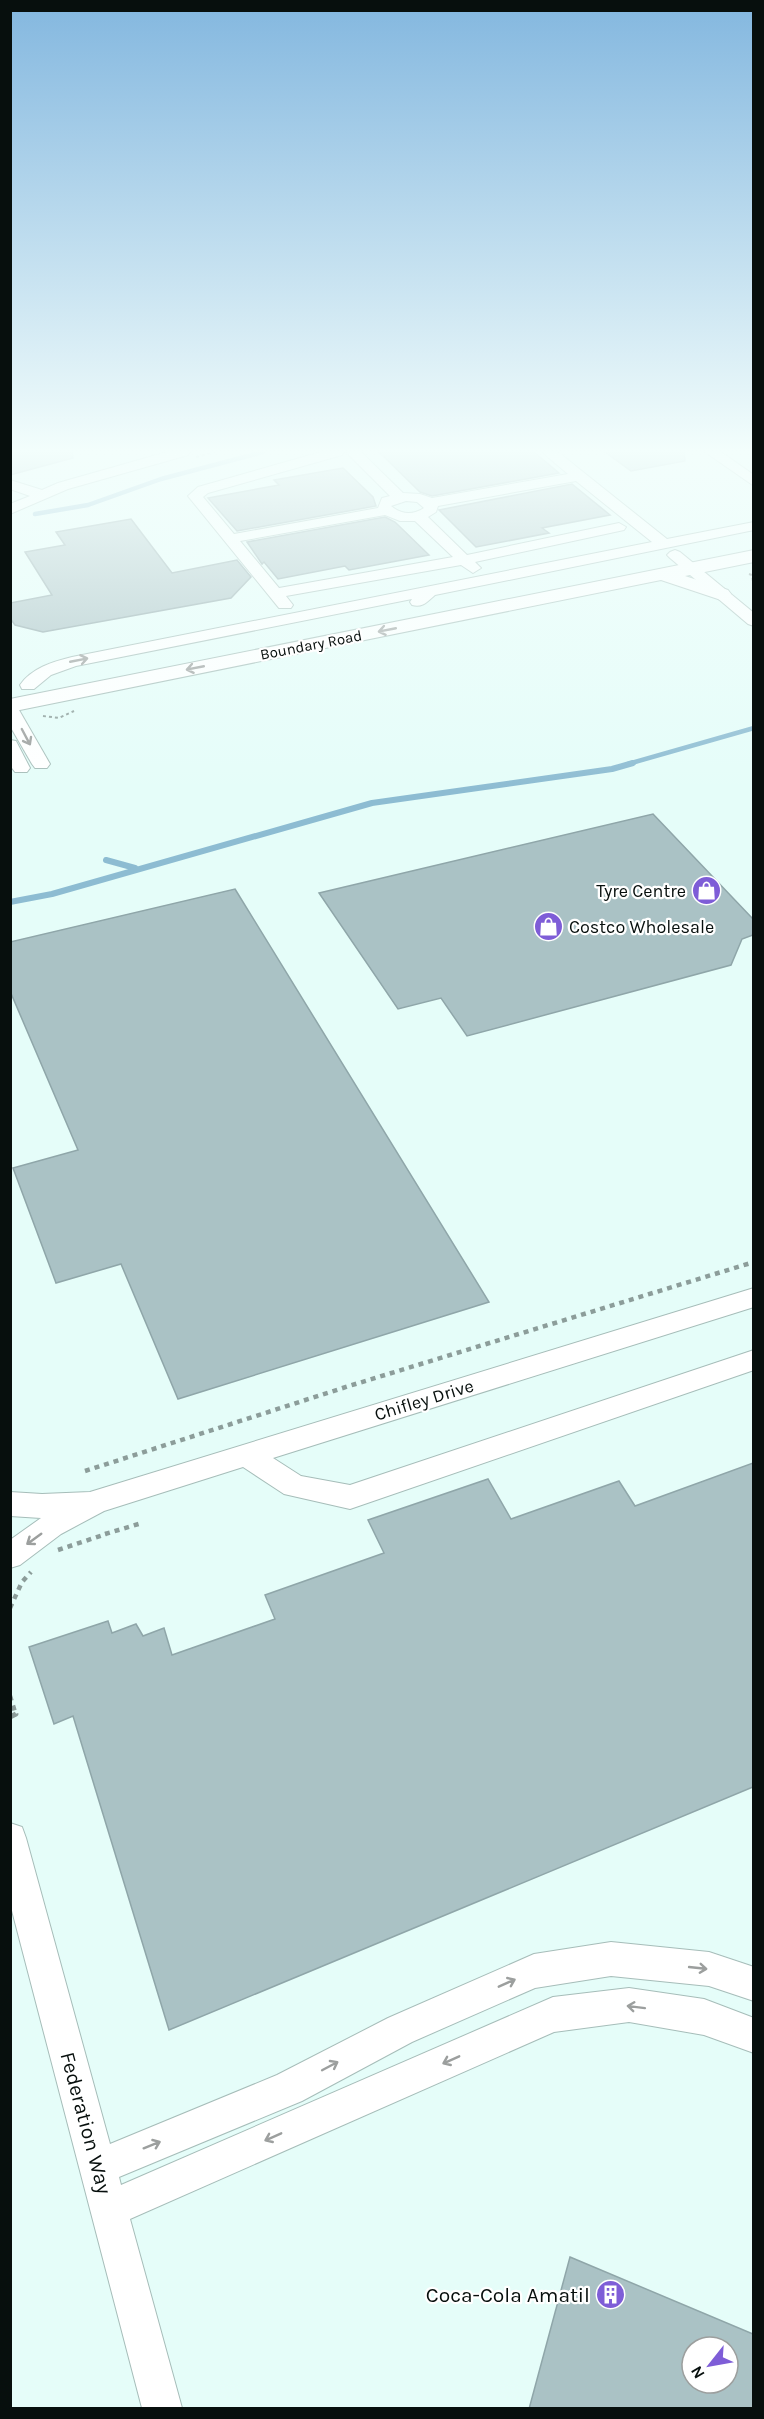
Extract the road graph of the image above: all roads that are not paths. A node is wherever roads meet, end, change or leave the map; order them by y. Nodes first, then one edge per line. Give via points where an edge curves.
1 (252, 565) edge
2 (436, 565) edge
3 (469, 565) edge
4 (575, 565) edge
5 (612, 565) edge
6 (683, 565) edge
7 (701, 565) edge
8 (701, 565) edge
9 (741, 565) edge
10 (753, 566) edge
11 (523, 573) junction
12 (662, 575) junction
13 (565, 577) junction
14 (723, 578) junction
15 (486, 581) junction
16 (430, 591) junction
17 (275, 593) junction
18 (410, 609) junction
19 (297, 618) junction
20 (753, 621) edge
21 (17, 685) edge
22 (10, 708) edge
23 (11, 746) edge
24 (41, 764) dead end
25 (21, 768) dead end
26 (753, 1297) edge
27 (753, 1360) edge
28 (247, 1455) junction
29 (95, 1502) junction
30 (10, 1504) edge
31 (23, 1562) edge
32 (10, 1838) edge
33 (753, 1984) edge
34 (753, 2036) edge
35 (98, 2167) junction
36 (109, 2209) junction
37 (162, 2409) edge

1 - 17 street
2 - 17 street
3 - 15 street
4 - 11 street
5 - 13 main road, Boundary Road
6 - 12 main road, Boundary Road
7 - 14 main road, Boundary Road
8 - 14 street
9 - 14 main road, Boundary Road
10 - 14 main road
11 - 13 street
11 - 15 street
12 - 14 main road
12 -> 22 main road, Boundary Road
13 - 18 main road, Boundary Road
14 - 20 street
15 - 16 street
16 - 18 street
16 - 19 street
17 - 19 street
18 - 21 main road, Boundary Road
21 -> 19 street via 63,664
22 -> 24 street
23 - 25 street
26 - 28 street, Chifley Drive
27 - 28 street via 350,1497 294,1486
28 - 29 street, Chifley Drive
29 - 30 street, Chifley Drive
29 -> 31 street, Chifley Drive via 51,1526
32 - 35 street, Federation Way
35 -> 33 street via 289,2088 400,2030 534,1971 611,1959 709,1969
34 -> 36 street via 704,2017 629,2005 553,2015
35 - 36 street, Federation Way
36 - 37 street, Federation Way

